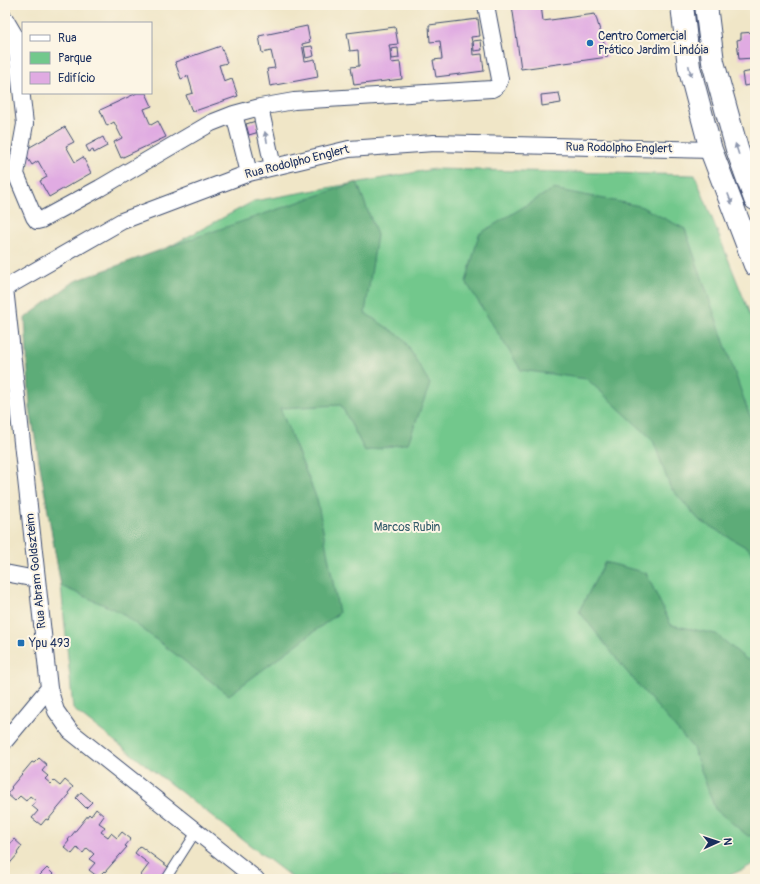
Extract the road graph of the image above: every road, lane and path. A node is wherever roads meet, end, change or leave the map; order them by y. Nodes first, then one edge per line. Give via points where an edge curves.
1 (486, 5) edge
2 (682, 5) edge
3 (706, 5) edge
4 (5, 19) edge
5 (22, 94) edge
6 (22, 94) edge
7 (260, 107) junction
8 (234, 114) junction
9 (711, 150) junction
10 (273, 166) junction
11 (249, 173) junction
12 (755, 199) edge
13 (755, 265) edge
14 (5, 288) edge
15 (5, 573) edge
16 (36, 579) junction
17 (49, 688) junction
18 (5, 741) edge
19 (196, 832) junction
20 (166, 879) edge
21 (256, 879) edge

1 - 7 street via 500,79 499,84 492,89 294,101
2 -> 9 main road via 689,67
12 -> 3 main road via 737,149 713,62
4 - 5 street via 15,36
6 - 8 street via 26,127 16,174 37,221 100,188 211,123
7 - 8 street
10 -> 7 street
8 - 11 street
9 - 10 street, Rua Rodolpho Englert via 434,143 349,149
9 -> 13 main road
10 - 11 street, Rua Rodolpho Englert
11 - 14 street, Rua Rodolpho Englert via 122,221
14 - 16 street, Rua Abram Goldszteim
15 - 16 street
16 - 17 street, Rua Abram Goldszteim
17 - 18 street
17 - 19 street, Rua Abram Goldszteim via 56,711 70,731
19 - 20 lane
19 - 21 street, Rua Abram Goldszteim

